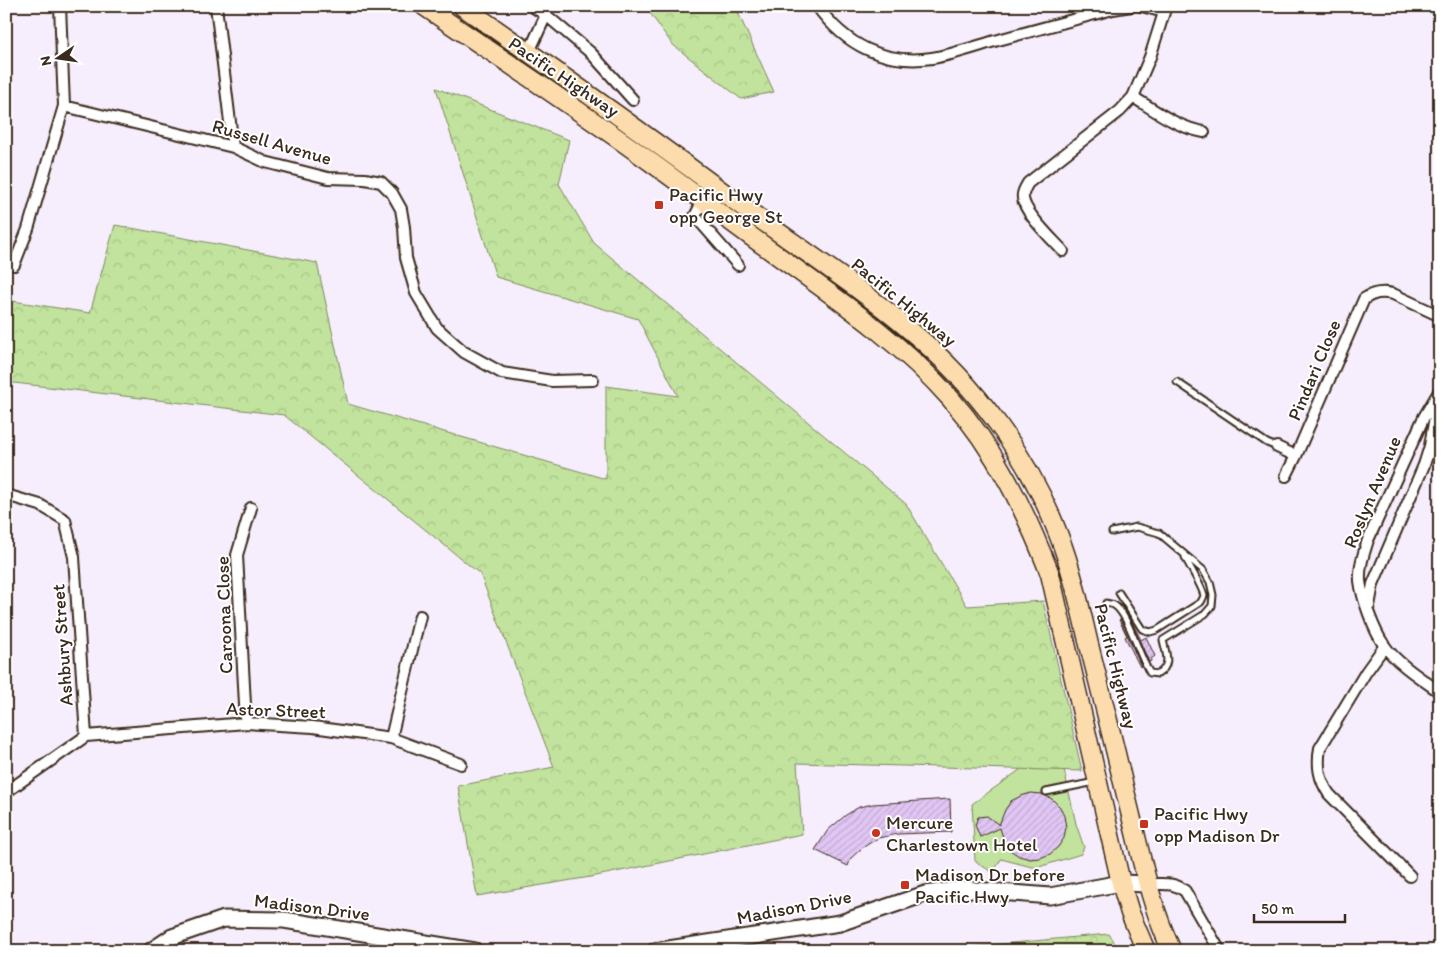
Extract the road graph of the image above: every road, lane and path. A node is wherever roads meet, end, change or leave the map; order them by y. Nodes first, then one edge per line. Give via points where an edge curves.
1 (60, 6) edge
2 (216, 6) edge
3 (424, 6) edge
4 (462, 6) edge
5 (532, 6) edge
6 (817, 6) edge
7 (1131, 6) edge
8 (1142, 6) edge
9 (1165, 9) edge
10 (547, 11) edge
11 (529, 52) junction
12 (1133, 97) junction
13 (633, 100) dead end
14 (64, 106) junction
15 (1204, 132) dead end
16 (233, 147) junction
17 (703, 201) junction
18 (1063, 251) dead end
19 (14, 265) dead end
20 (738, 265) dead end
21 (1440, 316) edge
22 (594, 380) dead end
23 (1177, 382) dead end
24 (1439, 391) edge
25 (1277, 447) joint
26 (1296, 456) junction
27 (1286, 476) dead end
28 (6, 495) edge
29 (251, 508) dead end
30 (1112, 532) dead end
31 (1183, 554) junction
32 (1119, 593) dead end
33 (1106, 604) dead end
34 (1368, 610) junction
35 (420, 616) dead end
36 (1384, 646) junction
37 (1440, 692) edge
38 (246, 723) junction
39 (86, 736) junction
40 (390, 738) junction
41 (461, 764) dead end
42 (1098, 781) junction
43 (6, 792) edge
44 (1046, 792) dead end
45 (1410, 876) dead end
46 (1121, 883) junction
47 (1147, 884) junction
48 (151, 951) edge
49 (475, 951) edge
50 (655, 951) edge
51 (1146, 951) edge
52 (1172, 951) edge
53 (1220, 951) edge

1 - 14 street
2 - 16 street
3 - 17 highway, Pacific Highway
4 - 11 highway, Pacific Highway
5 - 10 street, Pacific Highway
6 - 7 street via 855,44 899,58 932,58
8 - 9 street
9 - 12 street
10 - 11 street
10 - 13 street, Pacific Highway
11 - 47 highway, Pacific Highway via 876,303 949,366 1012,443 1059,537 1076,591
12 - 15 street via 1178,124
12 - 18 street via 1120,111 1028,183 1024,190 1023,199 1029,212
14 - 16 street, Russell Avenue
14 - 19 street via 28,229
16 - 22 street, Russell Avenue via 265,162 328,178 381,182 401,209 406,258 416,293 437,328 464,352 502,373 552,381
17 - 20 street via 695,216
17 - 42 highway, Pacific Highway via 904,352 931,377 974,427 1015,491 1050,574
21 - 26 street, Pindari Close via 1385,292 1364,299
23 - 25 lane
24 - 34 street, Roslyn Avenue via 1424,465 1373,584
24 - 34 street, Roslyn Avenue via 1424,417 1361,559 1360,581
25 - 26 street
26 - 27 street, Pindari Close
28 - 39 street, Ashbury Street via 40,505 65,520 74,557
29 - 38 street, Caroona Close via 237,555
30 - 31 lane via 1137,527 1159,533
31 - 32 lane via 1204,596 1201,602 1157,630 1142,629
31 - 33 lane via 1203,570 1210,582 1212,606 1205,614 1163,640 1167,662 1165,670 1158,674 1150,673 1124,616 1114,605
34 - 36 street, Roslyn Avenue
35 - 40 street
36 - 37 street, Roslyn Avenue
36 - 45 street via 1320,748 1318,762 1321,780 1329,794
38 - 39 street, Astor Street
38 - 40 street, Astor Street via 313,727
39 - 43 street
40 - 41 street, Astor Street
42 - 44 lane
42 - 46 highway, Pacific Highway
46 - 47 main road, Madison Drive
46 - 50 main road, Madison Drive via 1050,896 963,889 925,894 840,923
46 - 51 highway, Pacific Highway
47 - 52 highway, Pacific Highway
47 - 53 street via 1178,885 1185,890
48 - 49 main road, Madison Drive via 172,937 224,919 284,920

